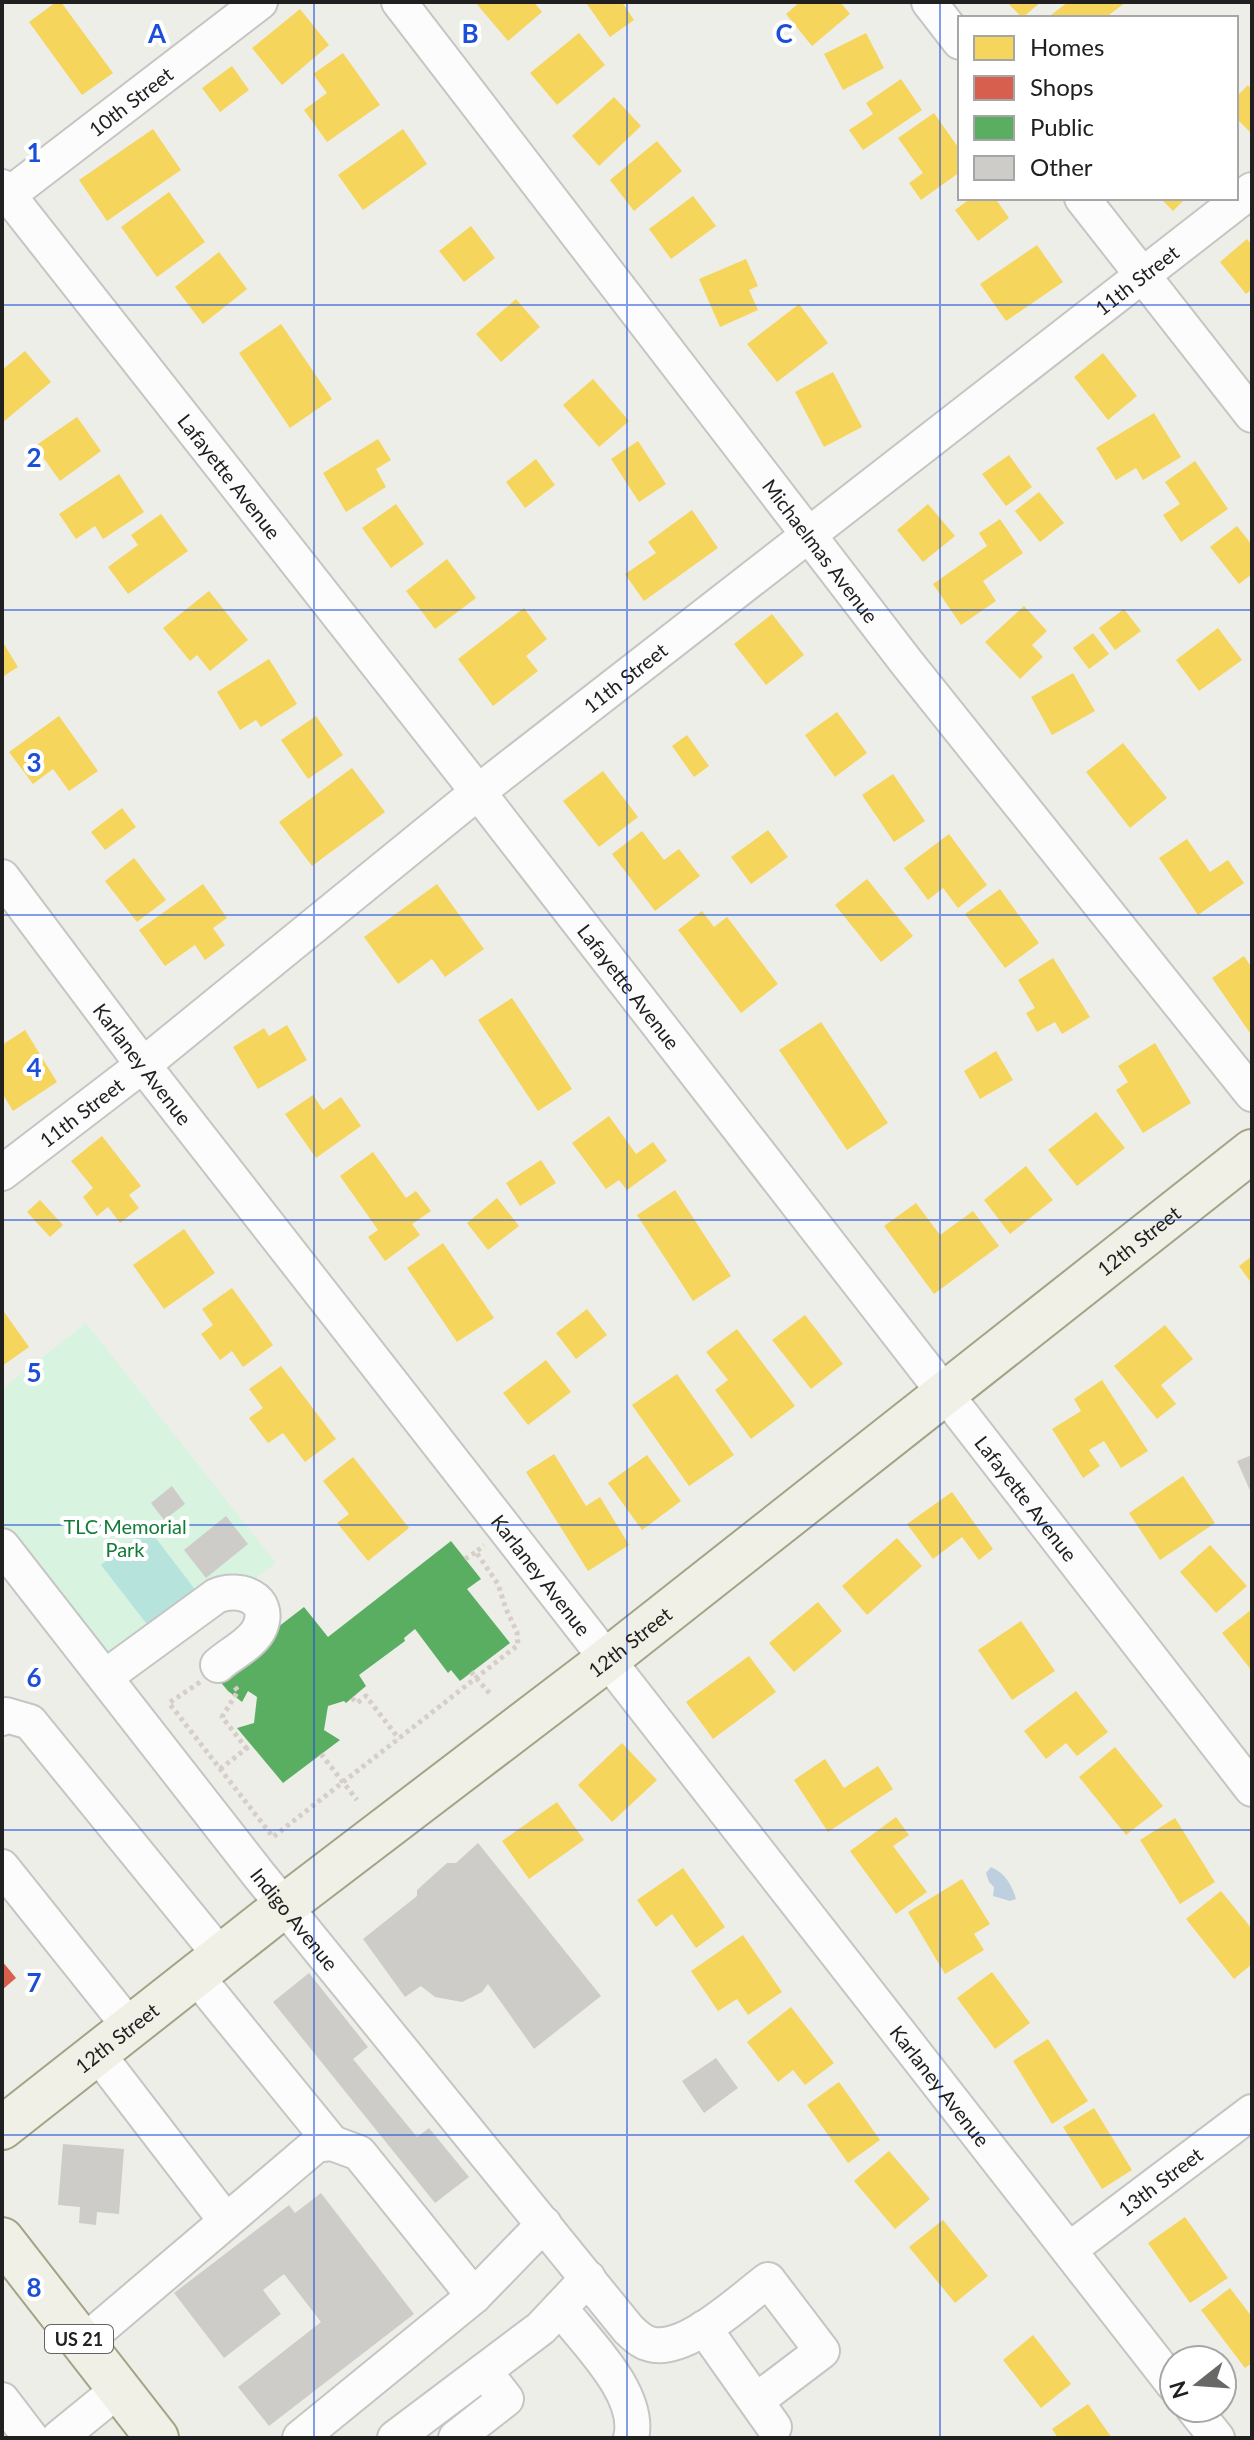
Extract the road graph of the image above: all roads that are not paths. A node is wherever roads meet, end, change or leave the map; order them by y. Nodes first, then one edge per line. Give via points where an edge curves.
1 (260, 2) edge
2 (399, 2) edge
3 (929, 2) edge
4 (958, 39) edge
5 (1252, 190) edge
6 (4, 194) edge
7 (1084, 200) edge
8 (1143, 275) junction
9 (1252, 415) edge
10 (810, 536) junction
11 (478, 792) junction
12 (2, 877) edge
13 (143, 1065) junction
14 (1252, 1094) edge
15 (1252, 1151) edge
16 (2, 1173) edge
17 (945, 1394) junction
18 (2, 1546) edge
19 (608, 1659) junction
20 (218, 1665) road end
21 (105, 1677) junction
22 (2, 1718) edge
23 (1252, 1789) edge
24 (2, 1867) edge
25 (284, 1906) junction
26 (209, 1966) junction
27 (130, 2027) junction
28 (97, 2053) junction
29 (1252, 2112) edge
30 (2, 2128) edge
31 (332, 2143) junction
32 (226, 2221) junction
33 (544, 2224) junction
34 (2, 2239) edge
35 (1069, 2250) junction
36 (590, 2281) junction
37 (474, 2296) junction
38 (560, 2308) junction
39 (704, 2328) junction
40 (83, 2343) junction
41 (1158, 2364) edge
42 (484, 2371) junction
43 (119, 2389) junction
44 (2, 2400) edge
45 (418, 2431) edge
46 (31, 2438) edge
47 (59, 2438) edge
48 (157, 2438) edge
49 (300, 2438) edge
50 (456, 2438) edge
51 (631, 2438) edge

1 - 6 street, 10th Street
2 - 10 street, Michaelmas Avenue
3 - 4 street
5 - 8 street, 11th Street
6 - 11 street, Lafayette Avenue
7 - 8 street
8 - 9 street
8 - 10 street, 11th Street
10 - 11 street, 11th Street
10 - 14 street, Michaelmas Avenue
11 - 13 street, 11th Street
11 - 17 street, Lafayette Avenue
12 - 13 street, Karlaney Avenue
13 - 16 street, 11th Street
13 - 19 street, Karlaney Avenue
15 - 17 main road, 12th Street
17 - 19 main road, 12th Street
17 - 23 street, Lafayette Avenue
18 - 21 street, Indigo Avenue
19 - 25 main road, 12th Street
19 - 35 street, Karlaney Avenue
20 - 21 street via 261,1626 258,1605 243,1592 216,1596
21 - 25 street, Indigo Avenue
22 - 26 street via 30,1722
24 - 27 street
25 - 26 main road, 12th Street
25 - 33 street, Indigo Avenue
26 - 27 main road, 12th Street
26 - 31 street
27 - 28 main road, 12th Street
28 - 30 main road, 12th Street
28 - 32 street
29 - 35 street, 13th Street
31 - 32 street via 310,2148
31 - 37 street via 359,2153
32 - 40 street
33 - 36 street, Indigo Avenue
33 - 37 street
34 - 40 main road, US 21
35 - 41 street, Karlaney Avenue
36 - 38 street
36 - 39 street, Indigo Avenue via 629,2330 647,2343 678,2342
37 - 49 street
38 - 42 street
38 - 51 street via 622,2387 632,2411
39 - 39 street, Indigo Avenue via 768,2280 822,2351 765,2414
40 - 43 main road, US 21
42 - 45 street
42 - 50 street via 506,2399
43 - 47 street
43 - 48 main road, US 21
44 - 46 street

